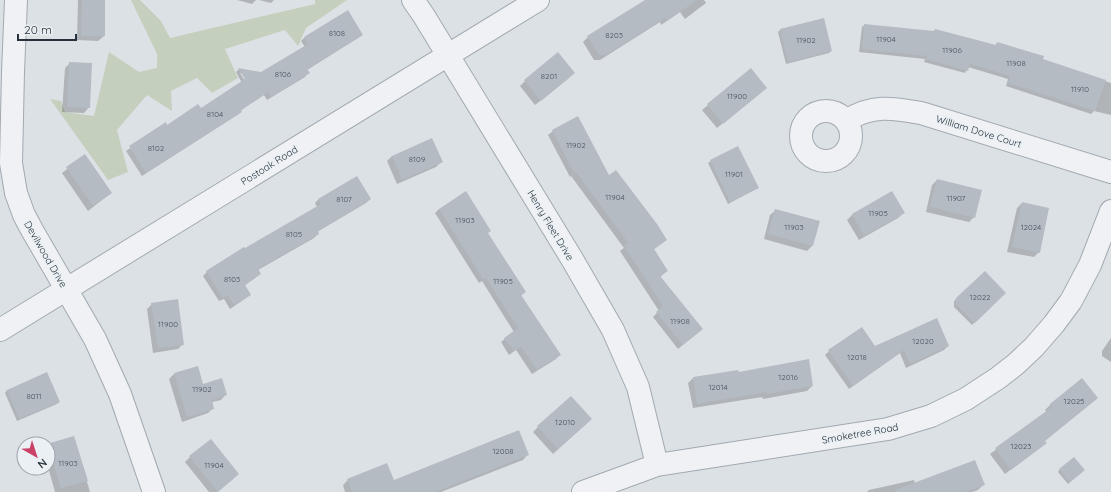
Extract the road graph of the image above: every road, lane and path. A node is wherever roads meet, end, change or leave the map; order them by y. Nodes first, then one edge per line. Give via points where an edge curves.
1 (16, 0) edge
2 (413, 0) edge
3 (538, 0) edge
4 (447, 56) junction
5 (846, 121) dead end
6 (1111, 172) edge
7 (1111, 211) edge
8 (66, 289) junction
9 (0, 330) edge
10 (657, 465) junction
11 (154, 492) edge
12 (583, 492) edge

1 - 8 street, Devilwood Drive via 11,129 13,180 19,202 32,230
2 - 4 street, Henry Fleet Drive
3 - 4 street, Postoak Road
4 - 8 street, Postoak Road
4 - 10 street, Henry Fleet Drive via 613,330 638,387
5 - 6 street, William Dove Court via 872,109 893,108 921,113
7 - 10 street, Smoketree Road via 1090,265 1071,301 1054,324 1016,364 966,399 931,416 888,430
8 - 9 street, Postoak Road
8 - 11 street, Devilwood Drive via 95,339 120,394
10 - 12 street, Smoketree Road

